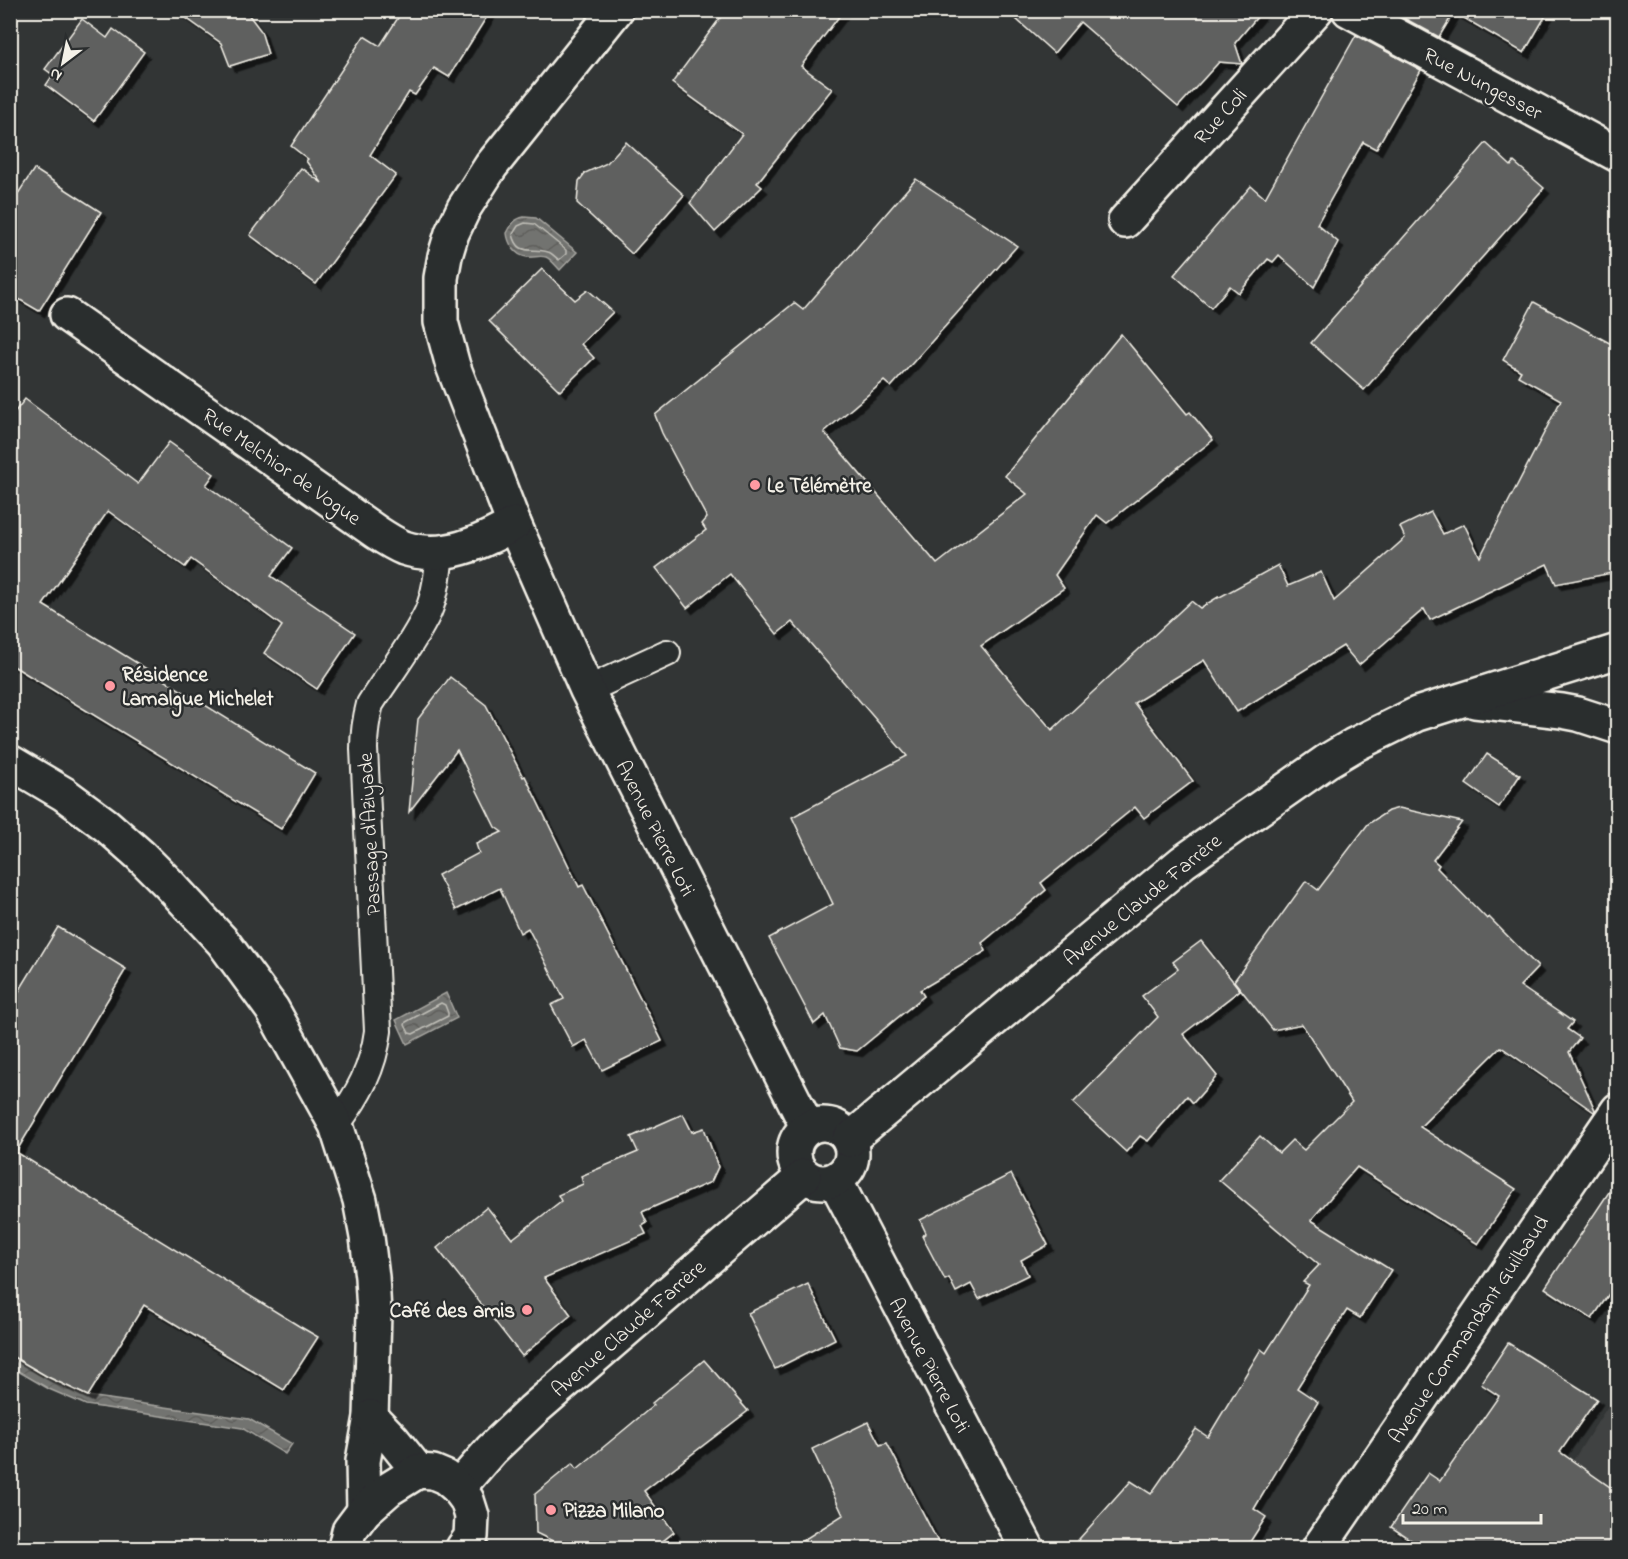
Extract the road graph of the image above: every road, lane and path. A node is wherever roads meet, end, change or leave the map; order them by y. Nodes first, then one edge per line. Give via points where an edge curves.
1 (616, 10) edge
2 (1316, 10) edge
3 (1349, 10) edge
4 (1617, 154) edge
5 (1125, 222) dead end
6 (67, 315) dead end
7 (514, 524) junction
8 (440, 552) junction
9 (1617, 651) edge
10 (667, 653) dead end
11 (587, 690) junction
12 (1461, 700) junction
13 (1617, 727) edge
14 (10, 762) edge
15 (1617, 1110) edge
16 (336, 1125) junction
17 (808, 1128) junction
18 (849, 1140) junction
19 (820, 1178) junction
20 (371, 1417) junction
21 (418, 1471) junction
22 (458, 1488) junction
23 (364, 1511) junction
24 (345, 1548) edge
25 (463, 1548) edge
26 (1027, 1548) edge
27 (1319, 1548) edge

1 - 7 street, Avenue Pierre Loti via 492,166 464,208 445,256 441,321 446,342
2 - 5 street, Rue Coli
3 - 4 street, Rue Nungesser
6 - 8 street, Rue Melchior de Vogue via 376,532 404,547
7 - 8 street, Rue Melchior de Vogue via 470,546
7 - 11 street, Avenue Pierre Loti
8 - 16 lane, Passage d'Aziyade via 428,611 370,704 365,724 378,1031 369,1072
9 - 12 street, Avenue Claude Farrère
10 - 11 lane
11 - 17 street, Avenue Pierre Loti
12 - 13 street, Avenue Claude Farrère via 1562,711
12 - 18 street, Avenue Claude Farrère via 1417,714 1345,750 1183,862
14 - 16 street via 106,825 223,942 272,1009
15 - 27 street, Avenue Commandant Guilbaud
16 - 20 street via 360,1200 372,1277
17 - 18 street via 826,1124 843,1132
17 - 19 street via 795,1143 795,1162 799,1171
18 - 19 street via 852,1158 843,1175
19 - 22 street, Avenue Claude Farrère via 532,1411 496,1444
19 - 26 street, Avenue Pierre Loti
20 - 21 street
20 - 23 street via 363,1461
21 - 22 street via 439,1474
21 - 23 street
22 - 25 street via 472,1516 471,1537
23 - 24 street via 349,1531

